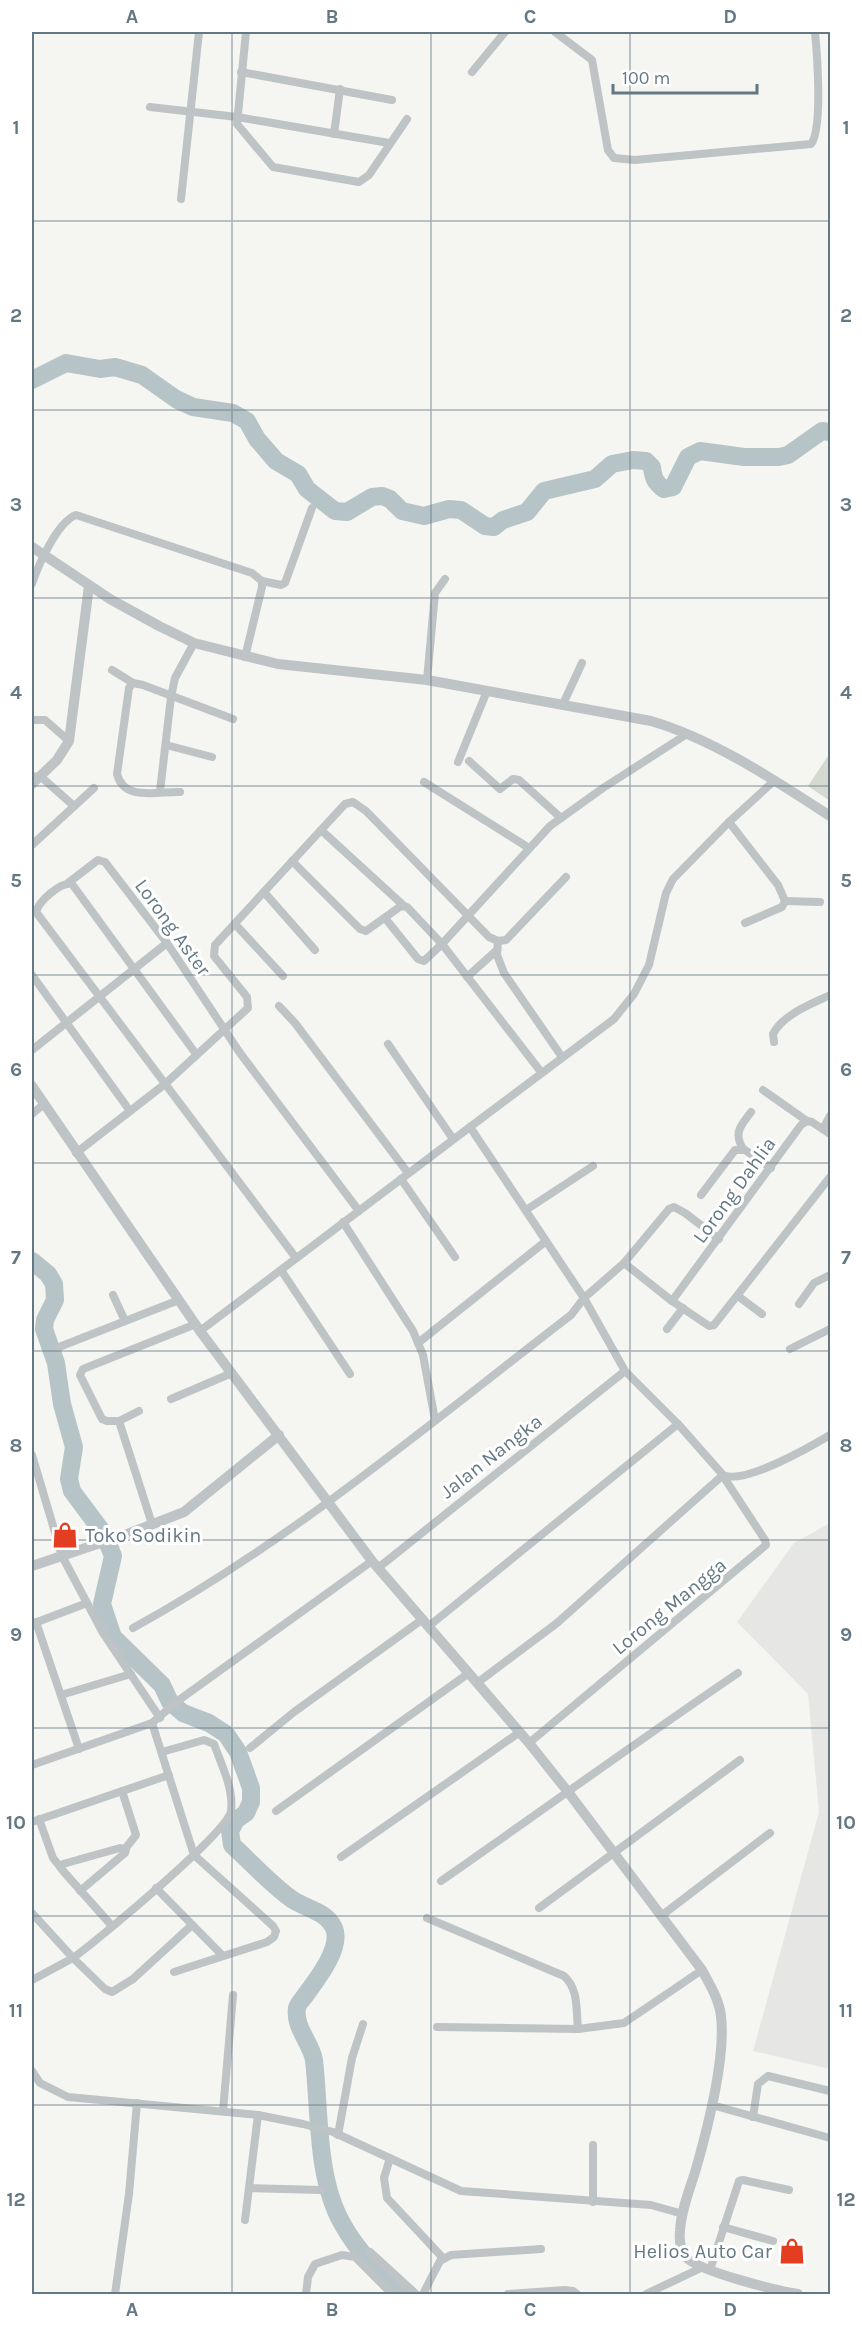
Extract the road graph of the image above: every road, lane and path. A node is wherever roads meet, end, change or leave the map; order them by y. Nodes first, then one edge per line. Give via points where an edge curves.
1 (199, 32) edge
2 (246, 32) edge
3 (505, 32) edge
4 (555, 32) edge
5 (815, 32) edge
6 (241, 72) junction
7 (472, 72) dead end
8 (340, 89) junction
9 (392, 100) dead end
10 (150, 107) dead end
11 (190, 112) junction
12 (237, 117) junction
13 (407, 118) dead end
14 (334, 134) junction
15 (389, 143) junction
16 (181, 199) dead end
17 (312, 508) dead end
18 (32, 548) edge
19 (42, 555) junction
20 (445, 579) dead end
21 (262, 580) junction
22 (32, 584) edge
23 (89, 586) junction
24 (194, 643) junction
25 (245, 657) junction
26 (582, 663) dead end
27 (112, 670) dead end
28 (427, 680) junction
29 (133, 683) junction
30 (487, 691) junction
31 (171, 697) junction
32 (563, 705) junction
33 (233, 719) dead end
34 (32, 720) edge
35 (687, 734) junction
36 (69, 741) junction
37 (166, 745) junction
38 (212, 757) dead end
39 (469, 761) dead end
40 (458, 762) dead end
41 (34, 779) edge
42 (776, 780) junction
43 (424, 782) dead end
44 (94, 788) dead end
45 (160, 791) junction
46 (180, 792) dead end
47 (74, 806) junction
48 (831, 816) edge
49 (561, 818) junction
50 (729, 822) junction
51 (321, 830) junction
52 (32, 845) edge
53 (529, 848) junction
54 (292, 861) junction
55 (566, 877) dead end
56 (68, 883) junction
57 (264, 892) junction
58 (785, 901) junction
59 (820, 902) dead end
60 (403, 905) junction
61 (34, 909) edge
62 (468, 915) junction
63 (385, 918) junction
64 (745, 923) dead end
65 (235, 924) junction
66 (166, 943) junction
67 (442, 944) junction
68 (497, 946) junction
69 (315, 950) dead end
70 (132, 969) junction
71 (32, 975) edge
72 (283, 976) dead end
73 (468, 977) junction
74 (99, 995) junction
75 (831, 995) edge
76 (279, 1006) dead end
77 (66, 1022) junction
78 (225, 1029) junction
79 (774, 1042) dead end
80 (388, 1044) dead end
81 (32, 1050) edge
82 (196, 1054) junction
83 (562, 1057) junction
84 (541, 1072) junction
85 (165, 1084) junction
86 (32, 1086) edge
87 (763, 1090) dead end
88 (44, 1104) junction
89 (130, 1111) junction
90 (751, 1112) dead end
91 (32, 1114) edge
92 (831, 1116) edge
93 (807, 1121) junction
94 (470, 1127) junction
95 (827, 1132) edge
96 (453, 1139) junction
97 (743, 1149) junction
98 (76, 1152) junction
99 (593, 1166) dead end
100 (771, 1168) junction
101 (404, 1176) junction
102 (831, 1177) edge
103 (700, 1195) dead end
104 (526, 1210) junction
105 (359, 1211) junction
106 (343, 1222) junction
107 (719, 1239) junction
108 (546, 1241) junction
109 (454, 1257) dead end
110 (296, 1258) junction
111 (624, 1263) junction
112 (281, 1270) junction
113 (831, 1275) edge
114 (113, 1295) dead end
115 (738, 1296) junction
116 (584, 1298) junction
117 (179, 1300) junction
118 (672, 1301) junction
119 (799, 1304) dead end
120 (682, 1308) junction
121 (762, 1314) dead end
122 (125, 1321) junction
123 (198, 1328) junction
124 (668, 1329) dead end
125 (831, 1329) edge
126 (418, 1343) junction
127 (59, 1347) dead end
128 (790, 1350) dead end
129 (625, 1371) junction
130 (232, 1373) junction
131 (350, 1374) dead end
132 (171, 1399) dead end
133 (139, 1411) dead end
134 (435, 1420) junction
135 (119, 1421) junction
136 (678, 1424) junction
137 (279, 1435) junction
138 (831, 1436) edge
139 (32, 1461) edge
140 (723, 1475) junction
141 (328, 1502) junction
142 (152, 1524) junction
143 (62, 1556) junction
144 (375, 1564) junction
145 (32, 1566) edge
146 (87, 1603) junction
147 (426, 1622) junction
148 (34, 1623) edge
149 (133, 1628) dead end
150 (470, 1673) junction
151 (738, 1673) dead end
152 (131, 1674) junction
153 (477, 1683) junction
154 (61, 1695) junction
155 (160, 1718) junction
156 (152, 1724) junction
157 (520, 1732) junction
158 (529, 1743) junction
159 (250, 1748) dead end
160 (79, 1749) junction
161 (162, 1752) junction
162 (740, 1760) dead end
163 (32, 1765) edge
164 (169, 1775) junction
165 (122, 1791) junction
166 (568, 1792) junction
167 (276, 1811) dead end
168 (35, 1821) edge
169 (770, 1833) dead end
170 (125, 1849) junction
171 (615, 1854) junction
172 (194, 1855) junction
173 (341, 1857) dead end
174 (61, 1868) junction
175 (441, 1881) dead end
176 (156, 1888) junction
177 (80, 1890) junction
178 (539, 1908) dead end
179 (32, 1913) edge
180 (661, 1916) junction
181 (426, 1918) dead end
182 (192, 1924) junction
183 (112, 1926) junction
184 (222, 1955) junction
185 (73, 1958) junction
186 (702, 1970) junction
187 (174, 1972) dead end
188 (32, 1980) edge
189 (234, 1995) dead end
190 (363, 2024) dead end
191 (437, 2028) dead end
192 (578, 2029) junction
193 (32, 2071) edge
194 (36, 2084) edge
195 (831, 2091) edge
196 (137, 2103) junction
197 (712, 2105) junction
198 (223, 2111) junction
199 (258, 2115) junction
200 (753, 2117) junction
201 (335, 2134) junction
202 (831, 2138) edge
203 (593, 2145) dead end
204 (390, 2158) junction
205 (249, 2188) junction
206 (321, 2190) dead end
207 (789, 2190) dead end
208 (593, 2202) junction
209 (683, 2214) junction
210 (245, 2220) dead end
211 (723, 2227) junction
212 (773, 2241) dead end
213 (541, 2249) dead end
214 (370, 2252) dead end
215 (443, 2258) junction
216 (705, 2269) junction
217 (794, 2294) edge
218 (116, 2295) edge
219 (306, 2295) edge
220 (392, 2295) edge
221 (416, 2295) edge
222 (423, 2295) edge
223 (508, 2295) edge
224 (577, 2295) edge
225 (646, 2295) edge

1 - 11 street
2 - 6 street
3 - 7 street
4 - 5 street via 592,60 608,150 614,158 634,160 811,144 815,139 817,110
6 - 8 street
6 - 12 street
8 - 9 street
8 - 14 street
10 - 11 street
11 - 12 street
11 - 16 street
12 - 14 street
12 - 15 street via 239,128 273,167 359,182 369,175
13 - 15 street
14 - 15 street
17 - 21 street via 285,583
18 - 19 street
19 - 21 street via 76,515 252,573
19 - 22 street
19 - 23 street
20 - 28 street via 435,593
21 - 25 street
23 - 24 street
23 - 36 street
24 - 25 street
24 - 31 street via 175,678
25 - 28 street via 344,673
26 - 32 street
27 - 29 street
28 - 30 street
29 - 31 street
29 - 45 street via 129,688 118,778 135,794
30 - 32 street
30 - 40 street
31 - 33 street
31 - 37 street
32 - 35 street via 651,721
34 - 36 street via 45,720
35 - 42 street
35 - 49 street
36 - 41 street via 65,751
37 - 38 street
37 - 45 street
39 - 49 street via 500,789 513,779 519,780
41 - 47 street
42 - 48 street
42 - 50 street
43 - 53 street
44 - 47 street
45 - 46 street
47 - 52 street
49 - 53 street
50 - 58 street via 778,885
50 - 83 street via 669,886 649,965 634,994 614,1019
51 - 54 street
51 - 60 street
51 - 62 street via 345,804 353,802 394,838
53 - 62 street
54 - 57 street
54 - 63 street via 360,930 366,931
55 - 68 street
56 - 61 street
56 - 66 street, Lorong Aster via 98,860 105,862
56 - 70 street
57 - 65 street
57 - 69 street
58 - 59 street
58 - 64 street via 782,908
60 - 63 street
60 - 67 street
61 - 74 street
62 - 67 street
62 - 68 street
63 - 67 street via 420,961
65 - 72 street
65 - 78 street via 215,945 214,956 247,998 248,1008
66 - 70 street
66 - 78 street, Lorong Aster
67 - 73 street
68 - 73 street
68 - 83 street via 504,973
70 - 74 street
70 - 82 street
71 - 77 street
73 - 84 street
74 - 77 street
74 - 85 street
75 - 79 street via 779,1025 773,1034
76 - 101 street
77 - 81 street
77 - 89 street
78 - 82 street
78 - 105 street, Lorong Aster
80 - 96 street
82 - 85 street
83 - 84 street
84 - 94 street
85 - 89 street
85 - 110 street
86 - 88 street
87 - 93 street
88 - 91 street
88 - 98 street
89 - 98 street
90 - 97 street via 738,1132
92 - 95 street
93 - 95 street
93 - 100 street, Lorong Dahlia
94 - 96 street
94 - 104 street
96 - 101 street
97 - 100 street
97 - 103 street via 735,1150
98 - 117 street
99 - 104 street
100 - 107 street, Lorong Dahlia
101 - 105 street
101 - 109 street
102 - 115 street
104 - 108 street
105 - 106 street
106 - 110 street
106 - 126 street
107 - 111 street via 674,1207
107 - 118 street, Lorong Dahlia
108 - 116 street
108 - 126 street
110 - 112 street
111 - 116 street
111 - 118 street
112 - 123 street
112 - 131 street
113 - 119 street via 814,1283
114 - 122 street
115 - 120 street via 712,1326
115 - 121 street
116 - 129 street
116 - 134 street via 571,1315
117 - 122 street
117 - 123 street
118 - 120 street
120 - 124 street
122 - 127 street
123 - 130 street
123 - 135 street via 82,1369 80,1375 100,1417
125 - 128 street
126 - 134 street
129 - 136 street
129 - 144 street, Jalan Nangka
130 - 132 street
130 - 137 street
133 - 135 street
134 - 141 street
135 - 142 street
136 - 140 street
136 - 147 street
137 - 141 street
137 - 142 street via 184,1512
138 - 140 street via 775,1465 733,1478
139 - 143 street
140 - 153 street via 557,1623
140 - 158 street, Lorong Mangga via 766,1545
141 - 144 street
141 - 149 street via 180,1602
142 - 143 street
143 - 145 street
143 - 146 street
144 - 147 street
144 - 155 street, Jalan Nangka via 179,1700
146 - 148 street
146 - 152 street
147 - 150 street
147 - 159 street via 294,1712
148 - 154 street
150 - 153 street
150 - 167 street
151 - 166 street
152 - 154 street
152 - 155 street
153 - 157 street
154 - 160 street
155 - 156 street, Jalan Nangka
156 - 160 street, Jalan Nangka
156 - 161 street
157 - 158 street
157 - 173 street
158 - 166 street
160 - 163 street, Jalan Nangka
161 - 164 street
161 - 172 street via 209,1741 214,1744 228,1786 228,1818
162 - 171 street
164 - 165 street
164 - 172 street
165 - 168 street
165 - 170 street via 136,1835
166 - 171 street
166 - 175 street
168 - 174 street
169 - 180 street
170 - 174 street via 63,1864
170 - 177 street
171 - 178 street
171 - 180 street
172 - 176 street
172 - 184 street via 275,1929 271,1940
174 - 177 street
176 - 182 street
176 - 183 street
177 - 183 street
179 - 185 street
180 - 186 street
181 - 192 street via 564,1976 574,1990
182 - 184 street
182 - 185 street via 133,1979 112,1992
183 - 185 street
184 - 187 street
185 - 188 street
186 - 192 street via 629,2021
186 - 197 street via 718,2000 722,2028
189 - 198 street
190 - 201 street
191 - 192 street
193 - 194 street
194 - 196 street via 65,2096
195 - 200 street via 768,2076 759,2084
196 - 198 street
196 - 218 street
197 - 200 street
197 - 209 street
198 - 199 street
199 - 201 street
199 - 205 street
200 - 202 street
201 - 204 street
203 - 208 street
204 - 208 street via 461,2192
204 - 215 street via 384,2185 387,2198
205 - 206 street
205 - 210 street
207 - 211 street via 739,2181
208 - 209 street via 651,2205
209 - 216 street via 683,2251
211 - 212 street
211 - 216 street
213 - 215 street
214 - 221 street
215 - 222 street
216 - 217 street
216 - 225 street
219 - 220 street via 308,2277 315,2264 346,2255 359,2259
223 - 224 street via 573,2290

